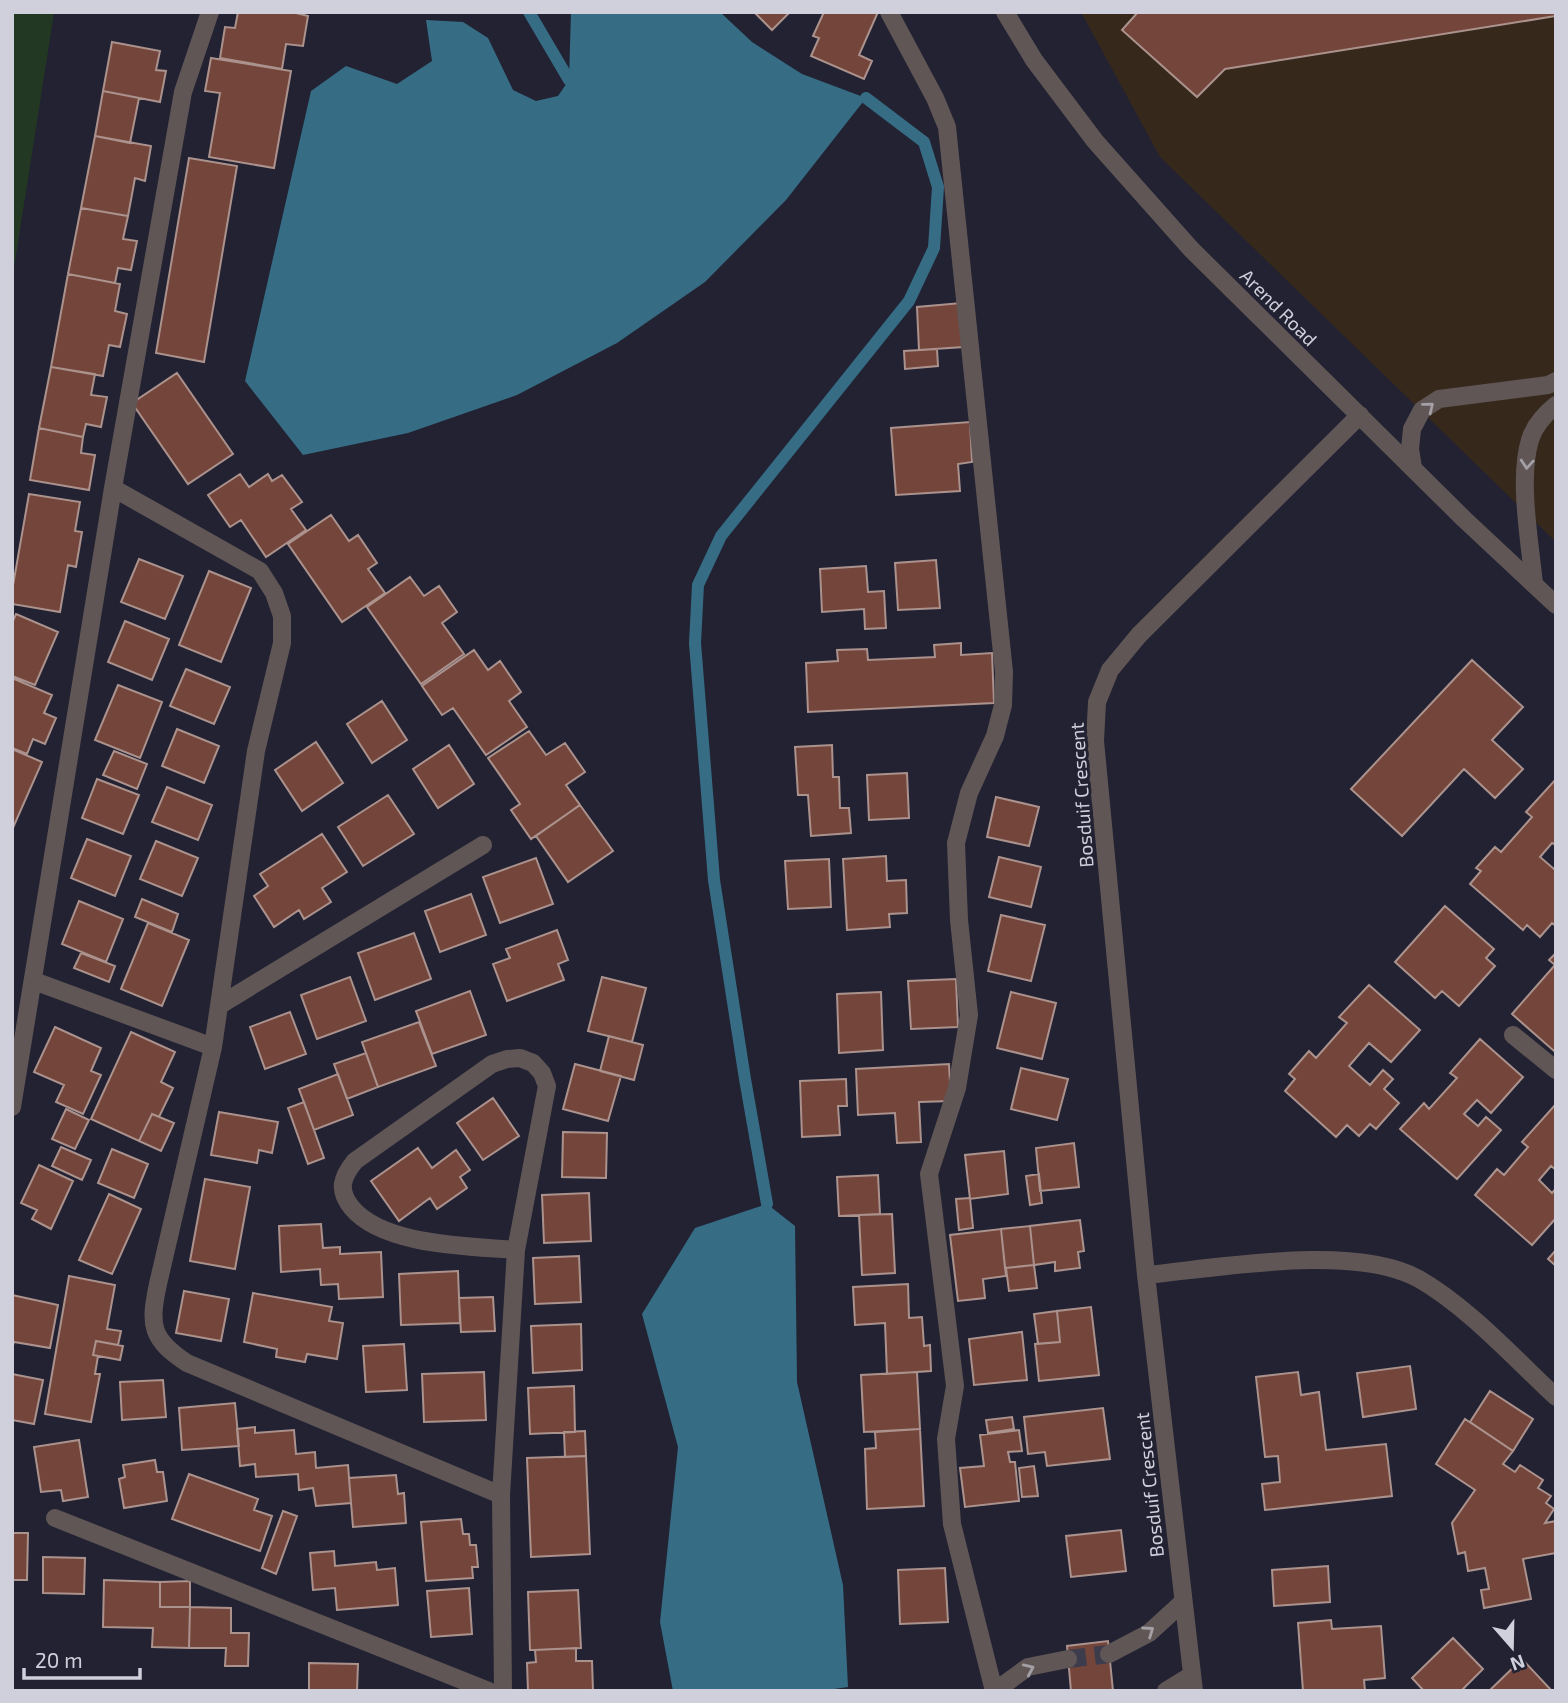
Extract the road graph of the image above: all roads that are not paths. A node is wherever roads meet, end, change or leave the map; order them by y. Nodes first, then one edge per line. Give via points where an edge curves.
1 (210, 12) edge
2 (889, 12) edge
3 (1005, 12) edge
4 (1556, 381) edge
5 (1556, 405) edge
6 (1360, 415) junction
7 (1413, 468) junction
8 (113, 488) junction
9 (1534, 584) junction
10 (1556, 605) edge
11 (483, 845) dead end
12 (34, 981) junction
13 (220, 1005) junction
14 (1513, 1035) dead end
15 (213, 1047) junction
16 (1556, 1070) edge
17 (12, 1107) edge
18 (516, 1250) junction
19 (1146, 1275) junction
20 (1556, 1397) edge
21 (501, 1495) junction
22 (55, 1518) dead end
23 (1183, 1602) junction
24 (1109, 1654) tunnel mouth
25 (1068, 1659) tunnel mouth
26 (1193, 1683) edge
27 (489, 1691) edge
28 (503, 1691) edge
29 (994, 1691) edge
30 (1166, 1691) edge

1 - 8 street via 183,92
2 - 29 street via 947,127 1004,672 1003,705 995,736 969,793 956,843 969,1015 957,1088 929,1174 955,1386 946,1439 952,1524
3 - 6 street, Arend Road via 1034,60 1191,249
7 -> 4 street via 1412,429 1422,410 1439,399
5 -> 9 street via 1530,439 1527,458
6 - 7 street, Arend Road
6 - 19 street, Bosduif Crescent via 1139,635 1110,670 1097,702 1095,741
7 - 9 street, Arend Road
8 - 12 street
8 - 13 street via 260,571 282,616 282,643 257,751
9 - 10 street, Arend Road
11 - 13 street
12 - 15 street
12 - 17 street
13 - 15 street
14 - 16 street
15 - 21 street via 153,1306 154,1329 166,1349 198,1368
18 - 18 street via 437,1243 397,1234 358,1214 342,1188 345,1173 355,1161 477,1073 520,1058 533,1063 547,1086
18 - 21 street
19 - 20 street via 1294,1261 1345,1260 1384,1267 1418,1279 1466,1313
19 - 23 street, Bosduif Crescent
21 - 28 street
22 - 27 street
24 -> 23 street via 1149,1633
23 - 26 street, Bosduif Crescent
29 -> 25 street via 1028,1667
26 - 30 street

